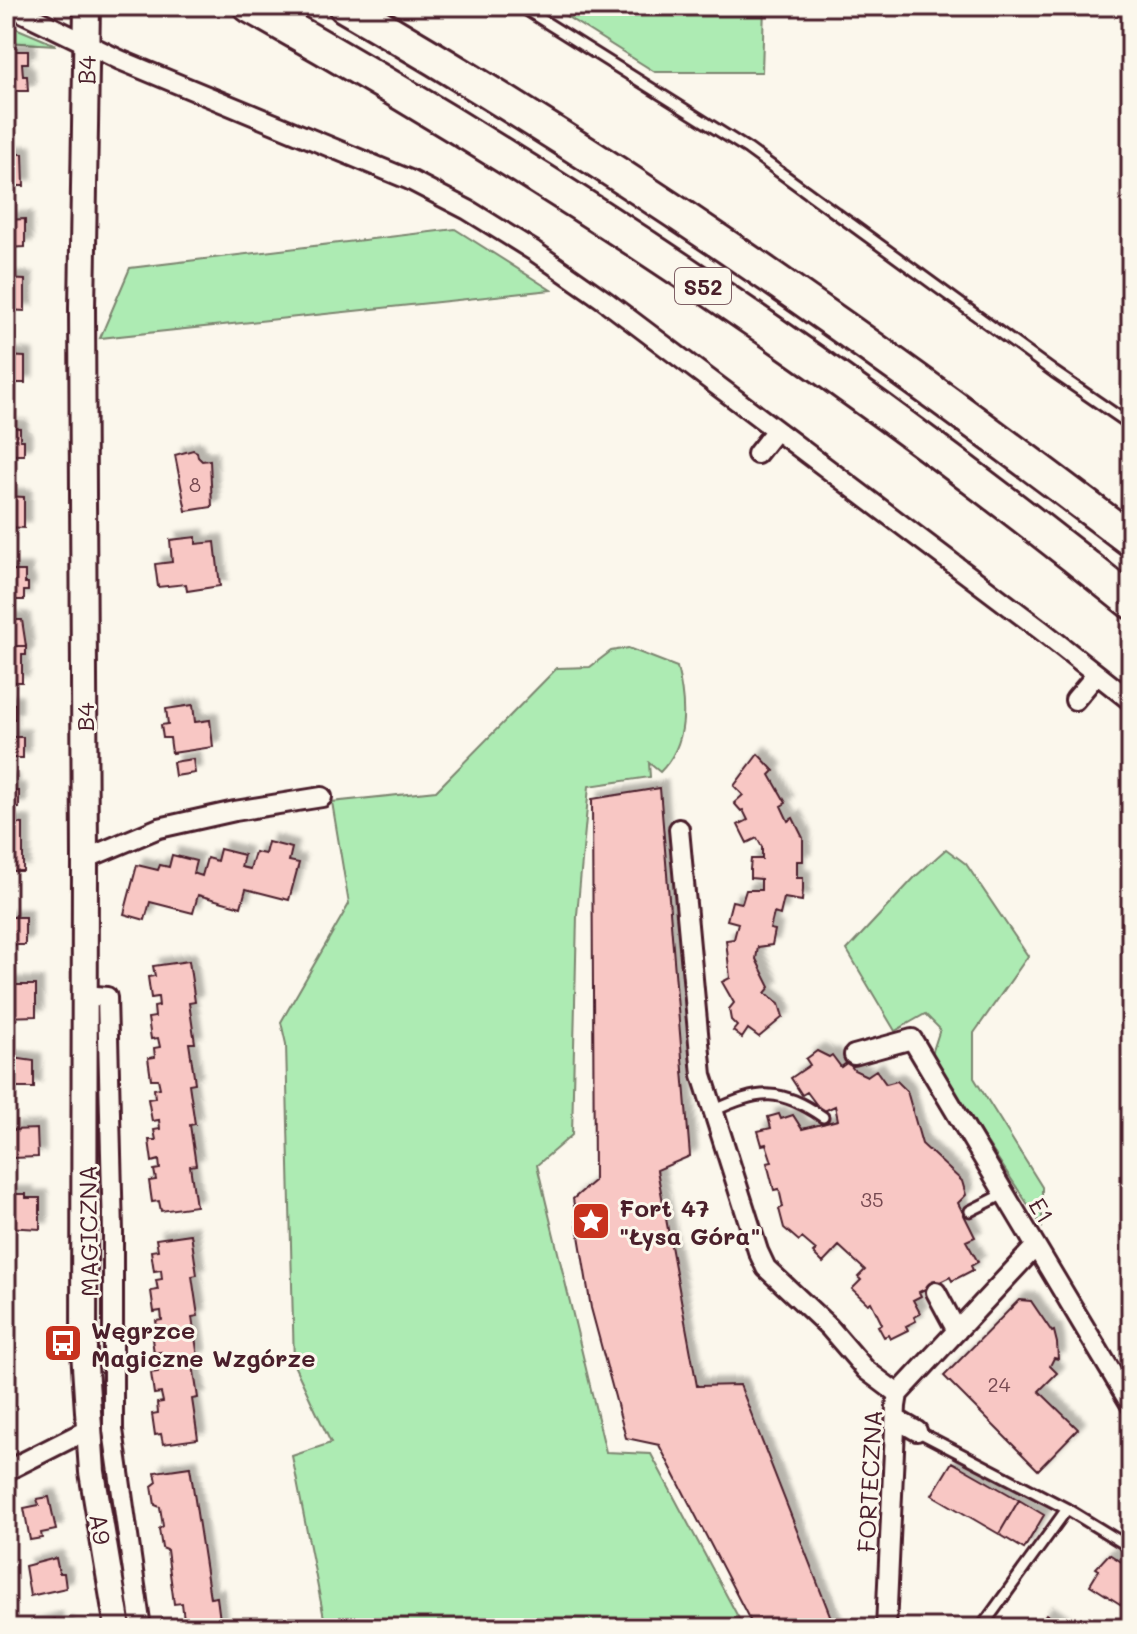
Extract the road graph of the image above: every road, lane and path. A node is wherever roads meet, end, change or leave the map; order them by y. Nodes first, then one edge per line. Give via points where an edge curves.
1 (9, 6) edge
2 (87, 6) edge
3 (250, 6) edge
4 (345, 6) edge
5 (520, 6) edge
6 (86, 42) junction
7 (1131, 425) edge
8 (776, 430) junction
9 (757, 454) dead end
10 (1131, 540) edge
11 (1131, 602) edge
12 (1096, 675) junction
13 (1075, 700) dead end
14 (1131, 701) edge
15 (322, 797) dead end
16 (679, 829) dead end
17 (85, 859) junction
18 (85, 995) junction
19 (854, 1055) dead end
20 (713, 1111) junction
21 (823, 1117) dead end
22 (1004, 1194) junction
23 (970, 1211) dead end
24 (1035, 1247) junction
25 (936, 1292) dead end
26 (957, 1331) junction
27 (898, 1394) junction
28 (1131, 1405) edge
29 (896, 1419) junction
30 (89, 1429) junction
31 (917, 1431) joint
32 (6, 1471) edge
33 (1067, 1509) junction
34 (1131, 1548) edge
35 (118, 1628) edge
36 (141, 1628) edge
37 (886, 1628) edge
38 (981, 1628) edge

1 - 6 street
2 - 6 street, B4
3 - 11 highway, S52 via 402,95 692,279 823,368
4 - 10 highway, S52 via 536,120 815,306
5 - 7 lane via 760,157
6 - 8 street via 410,180 468,210 604,300
6 - 17 street, B4
8 - 9 street
8 - 12 street
12 - 13 street
12 - 14 street
15 - 17 street via 159,828
16 - 20 street via 702,1075
17 - 18 street, B4
18 - 30 street, B4 via 84,1351
18 - 36 street, MAGICZNA via 107,997 113,1430
19 - 22 street, E1 via 912,1039
20 - 21 lane via 745,1096 773,1095 798,1100
20 - 27 street via 766,1268 873,1377
22 - 23 lane
22 - 24 street, E1
24 - 26 street, FORTECZNA
24 - 28 street, E1
25 - 26 street
26 - 27 street, FORTECZNA
27 - 29 street, FORTECZNA
29 - 31 street
29 - 37 street, FORTECZNA
30 - 32 street
30 - 35 street, A9
31 - 33 lane
33 - 34 lane
33 - 38 lane

